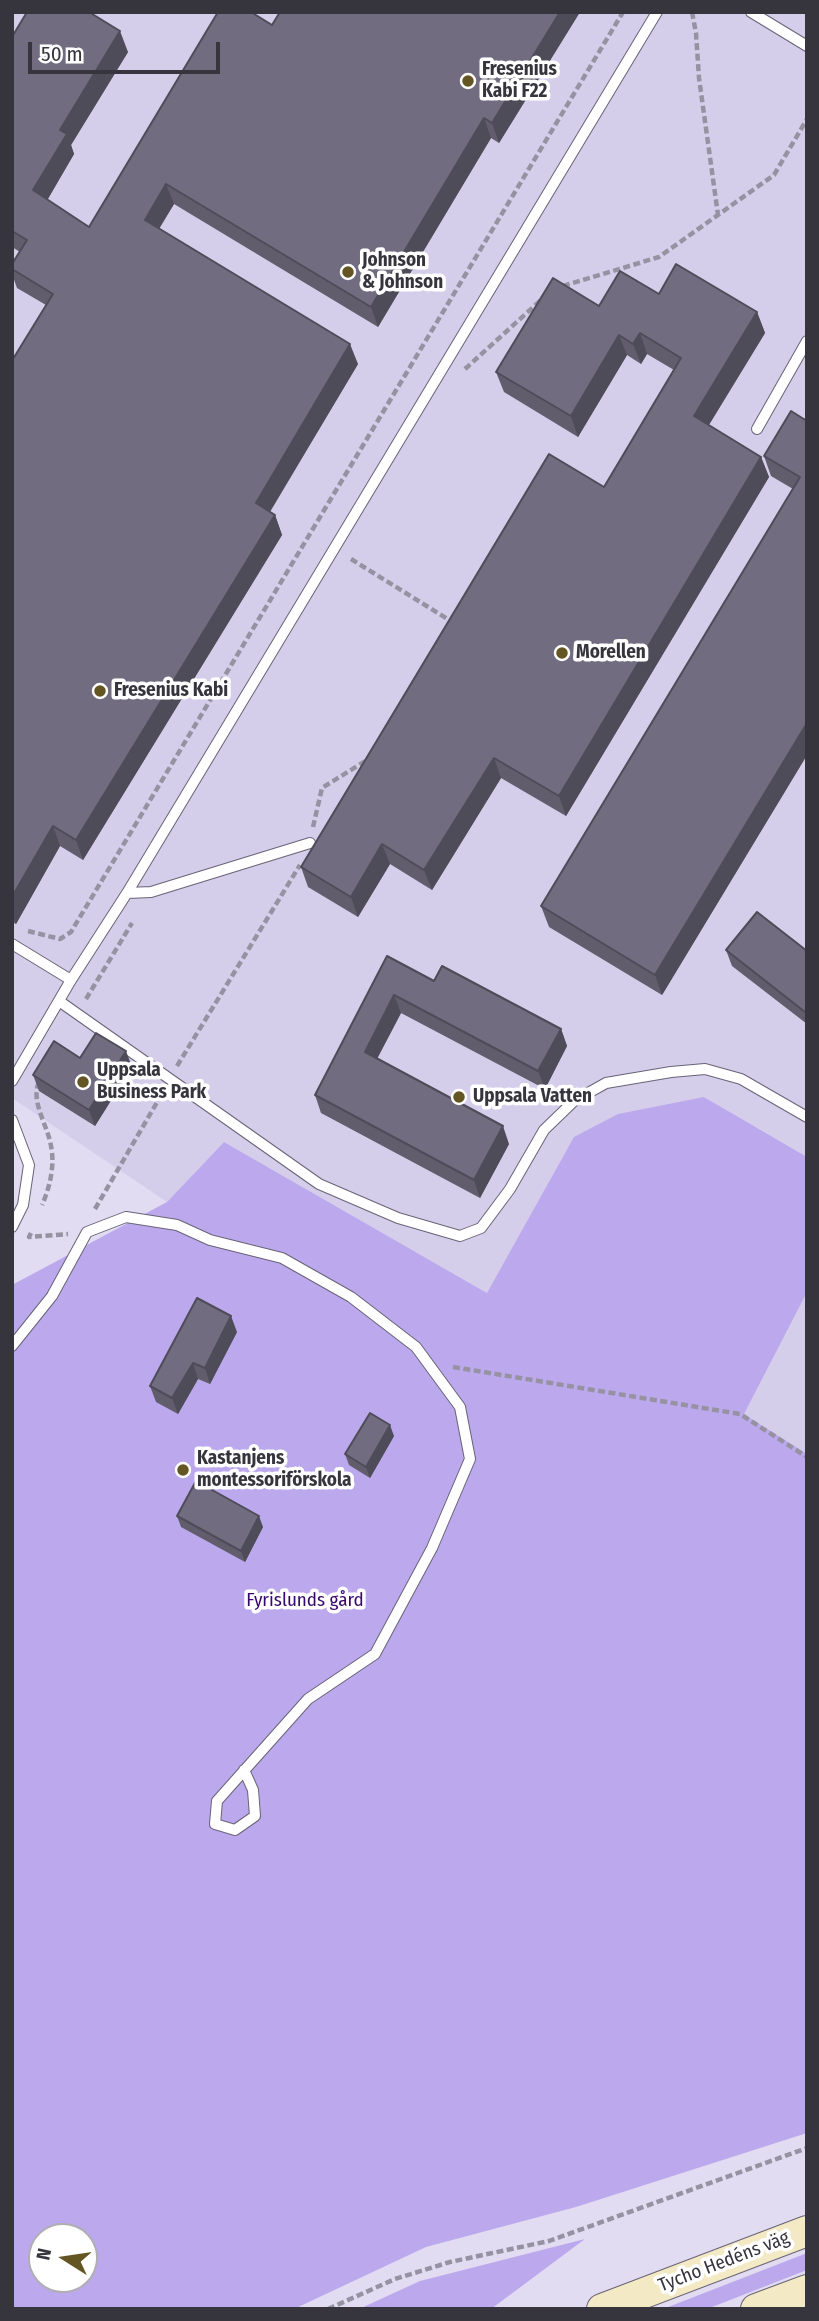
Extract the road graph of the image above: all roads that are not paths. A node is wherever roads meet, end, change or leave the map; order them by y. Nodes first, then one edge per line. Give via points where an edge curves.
1 (657, 12) edge
2 (751, 12) edge
3 (807, 46) edge
4 (807, 341) edge
5 (757, 429) dead end
6 (310, 843) road end
7 (127, 893) junction
8 (12, 944) edge
9 (71, 980) junction
10 (59, 1001) junction
11 (12, 1081) edge
12 (807, 1117) edge
13 (12, 1120) edge
14 (12, 1227) edge
15 (12, 1346) edge
16 (244, 1770) junction
17 (807, 2231) edge
18 (807, 2290) edge
19 (602, 2309) edge
20 (757, 2309) edge

1 - 7 lane
2 - 3 lane
4 - 5 lane
6 - 7 lane via 151,892
7 - 9 lane
8 - 9 lane
9 - 10 lane
10 - 11 lane
10 - 12 lane via 319,1184 398,1218 460,1236 481,1228 544,1130 574,1101 606,1083 705,1069 741,1079
13 - 14 lane via 29,1165 23,1205
15 - 16 lane via 52,1296 87,1232 126,1217 177,1225 210,1240 282,1258 351,1297 416,1347 460,1407 470,1459 432,1548 375,1654 308,1699
16 - 16 lane via 217,1801 215,1824 235,1830 255,1816 253,1790
17 - 19 main road, Tycho Hedéns väg
18 - 20 main road

